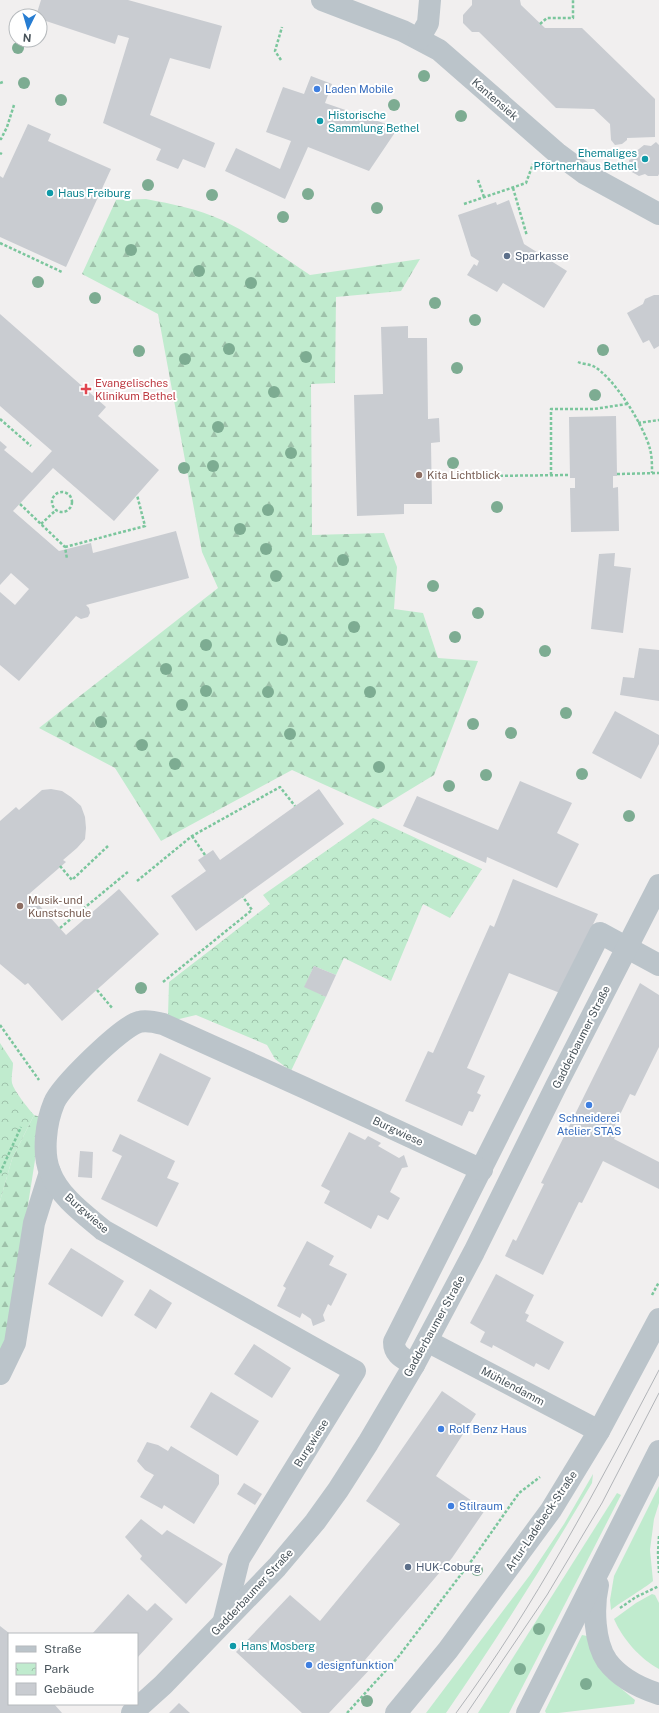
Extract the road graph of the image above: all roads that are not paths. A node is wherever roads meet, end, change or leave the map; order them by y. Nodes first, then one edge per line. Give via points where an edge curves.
1 (322, 0) edge
2 (430, 0) edge
3 (419, 39) junction
4 (659, 214) edge
5 (659, 885) edge
6 (627, 947) junction
7 (659, 965) edge
8 (482, 1170) junction
9 (50, 1172) junction
10 (659, 1319) edge
11 (427, 1340) junction
12 (414, 1365) junction
13 (0, 1374) edge
14 (599, 1431) junction
15 (659, 1452) edge
16 (602, 1565) junction
17 (224, 1620) junction
18 (659, 1694) edge
19 (398, 1710) edge
20 (132, 1713) edge
21 (527, 1713) edge

1 - 3 street, Kantensiek via 370,17
2 - 3 street via 428,23
3 - 4 street, Kantensiek via 439,50 557,153 584,173
5 - 6 street, Gadderbaumer Straße
6 - 7 street
6 - 8 street via 600,934
6 - 11 street, Gadderbaumer Straße
8 - 9 street, Burgwiese via 162,1024 139,1022 128,1026 89,1062 54,1102 47,1126 46,1152
8 - 12 street via 394,1342 398,1356
9 - 13 street via 34,1223 15,1343
9 - 17 street, Burgwiese via 62,1192 103,1230 355,1371 239,1559
10 - 14 street, Artur-Ladebeck-Straße
11 - 12 street, Gadderbaumer Straße
11 - 14 street, Mühlendamm
12 - 17 street, Gadderbaumer Straße via 368,1443 315,1522 277,1567
14 - 19 street, Artur-Ladebeck-Straße via 551,1510 507,1572 448,1650
15 - 16 street
16 - 18 street via 595,1613 601,1648 607,1661 620,1674
16 - 21 street
17 - 20 street, Gadderbaumer Straße via 163,1685

